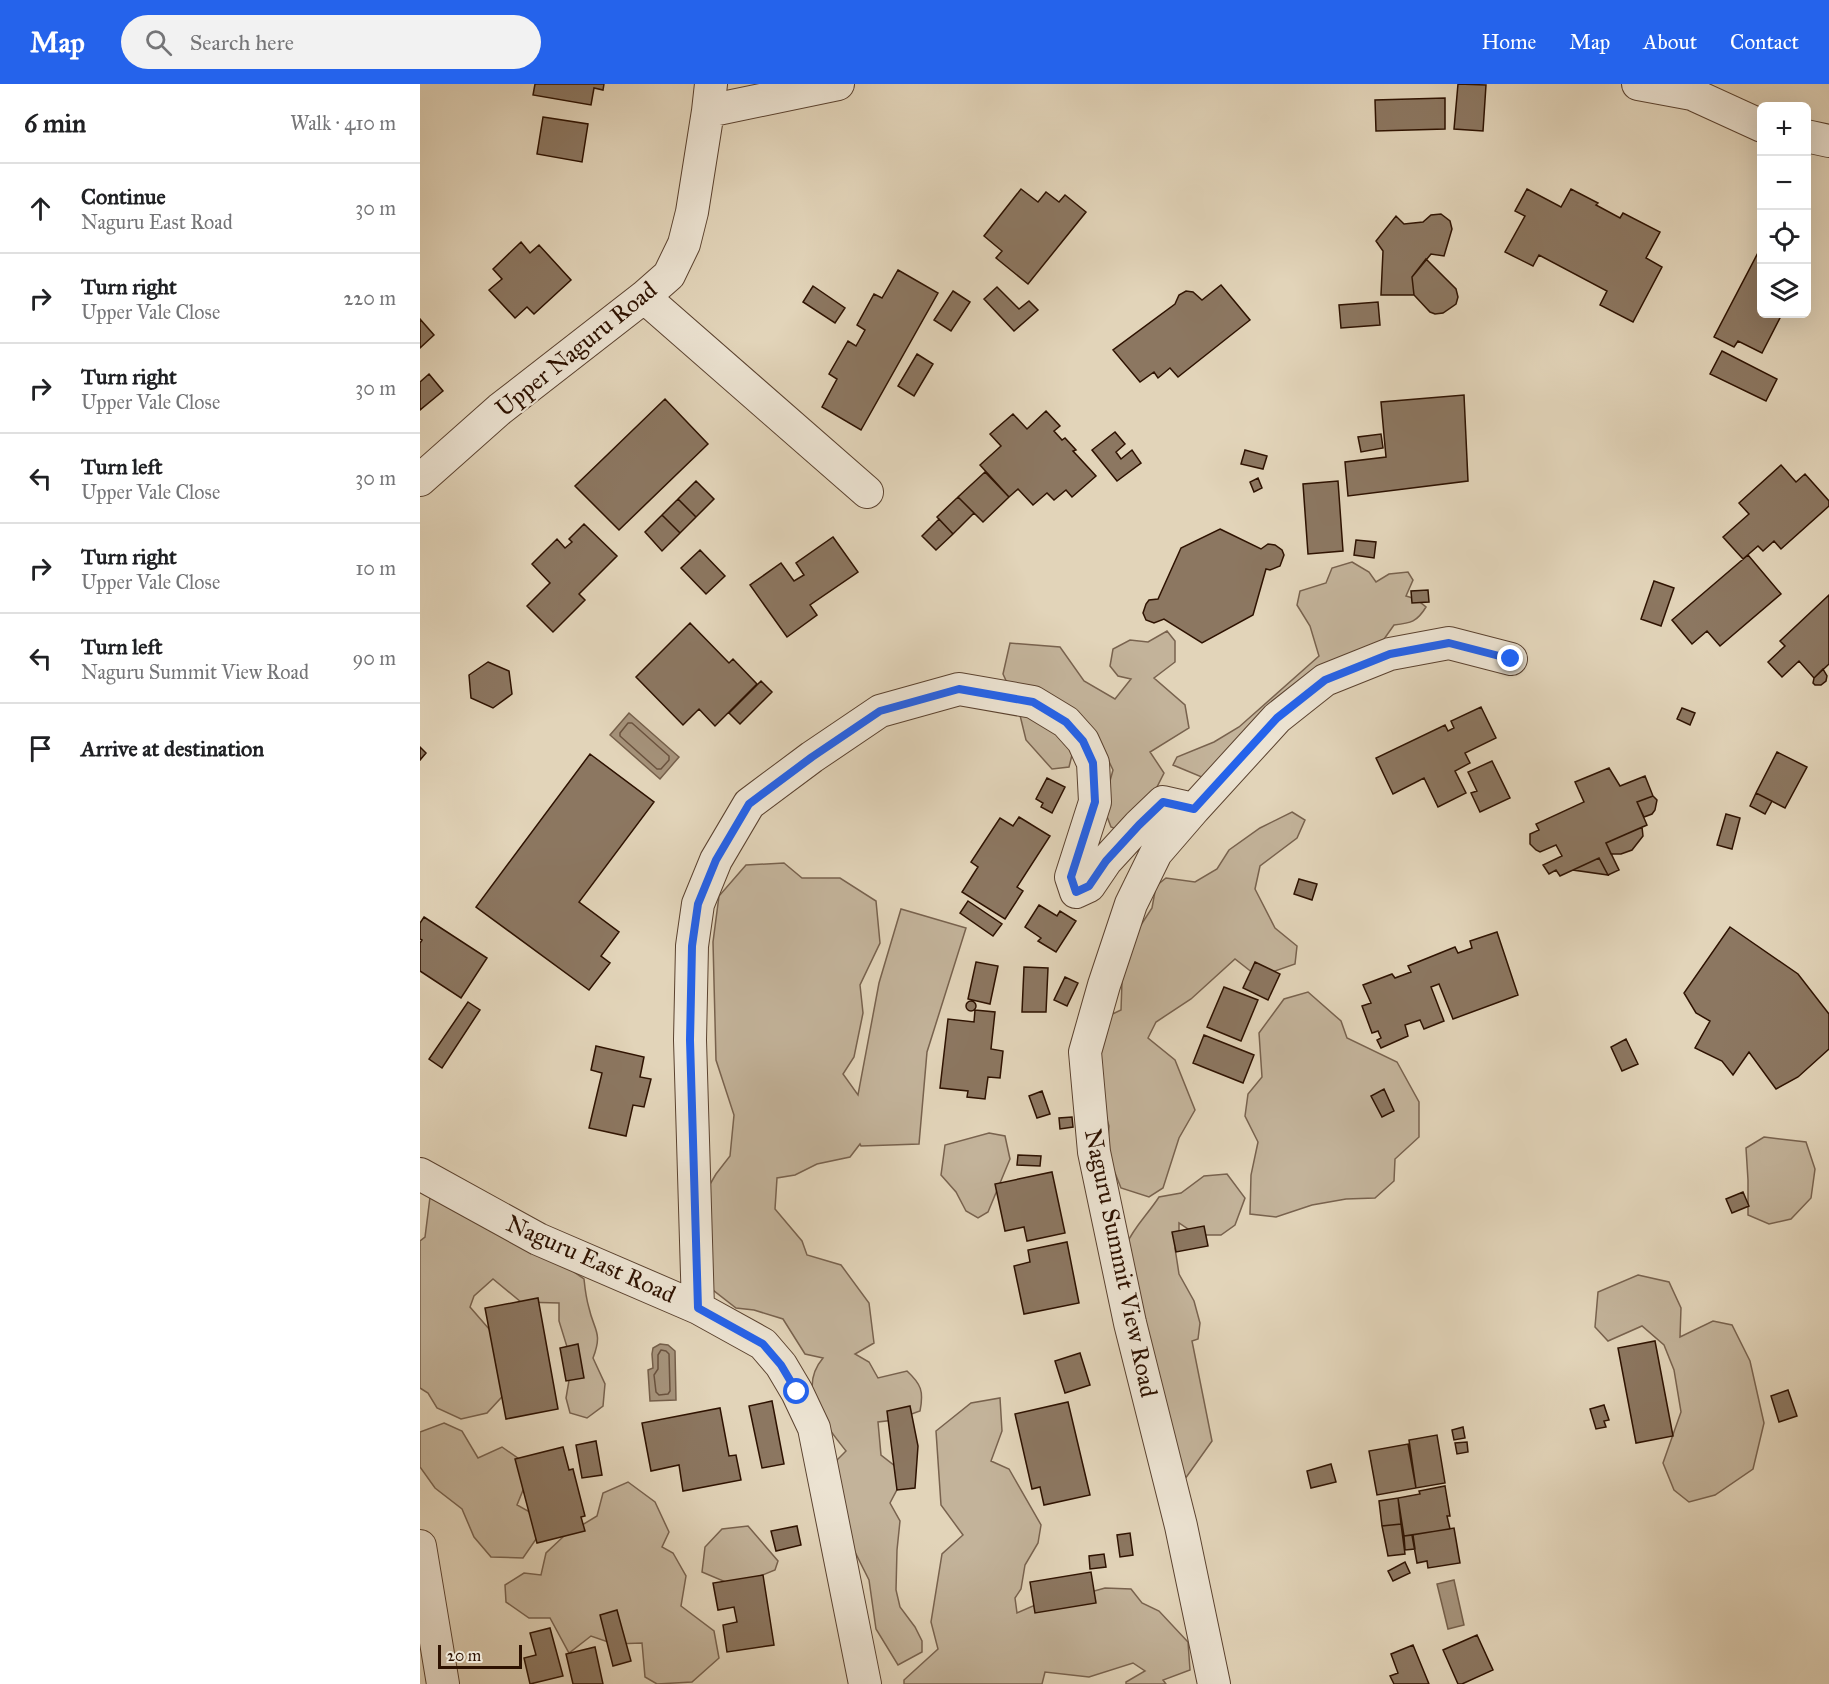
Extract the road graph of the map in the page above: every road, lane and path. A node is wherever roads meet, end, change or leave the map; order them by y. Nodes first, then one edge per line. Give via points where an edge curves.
1 (838, 84) edge
2 (1638, 84) edge
3 (710, 98) edge
4 (1757, 124) edge
5 (1811, 137) edge
6 (1829, 141) edge
7 (644, 297) junction
8 (420, 480) edge
9 (867, 492) dead end
10 (1511, 659) dead end
11 (1194, 809) junction
12 (420, 1174) edge
13 (698, 1308) junction
14 (420, 1546) edge
15 (443, 1684) edge
16 (865, 1684) edge
17 (1214, 1684) edge

1 - 3 street, Upper Naguru Road
2 - 4 street via 1692,94
3 - 7 street, Upper Naguru Road via 684,244 669,275
5 - 6 street
7 - 8 street, Upper Naguru Road via 500,409
7 - 9 street
10 - 11 street, Naguru Summit View Road via 1449,643 1390,654 1325,680 1277,718
11 - 13 street via 1163,802 1106,861 1089,886 1076,892 1071,877 1095,802 1093,763 1083,741 1066,722 1033,702 959,689 880,711 749,804 716,860 698,904 692,946 690,1040
11 - 17 street, Naguru Summit View Road via 1156,853 1131,904 1086,1052 1094,1152
12 - 13 street, Naguru East Road via 538,1239
13 - 16 street, Naguru East Road via 763,1344 781,1365 813,1428
14 - 15 street

